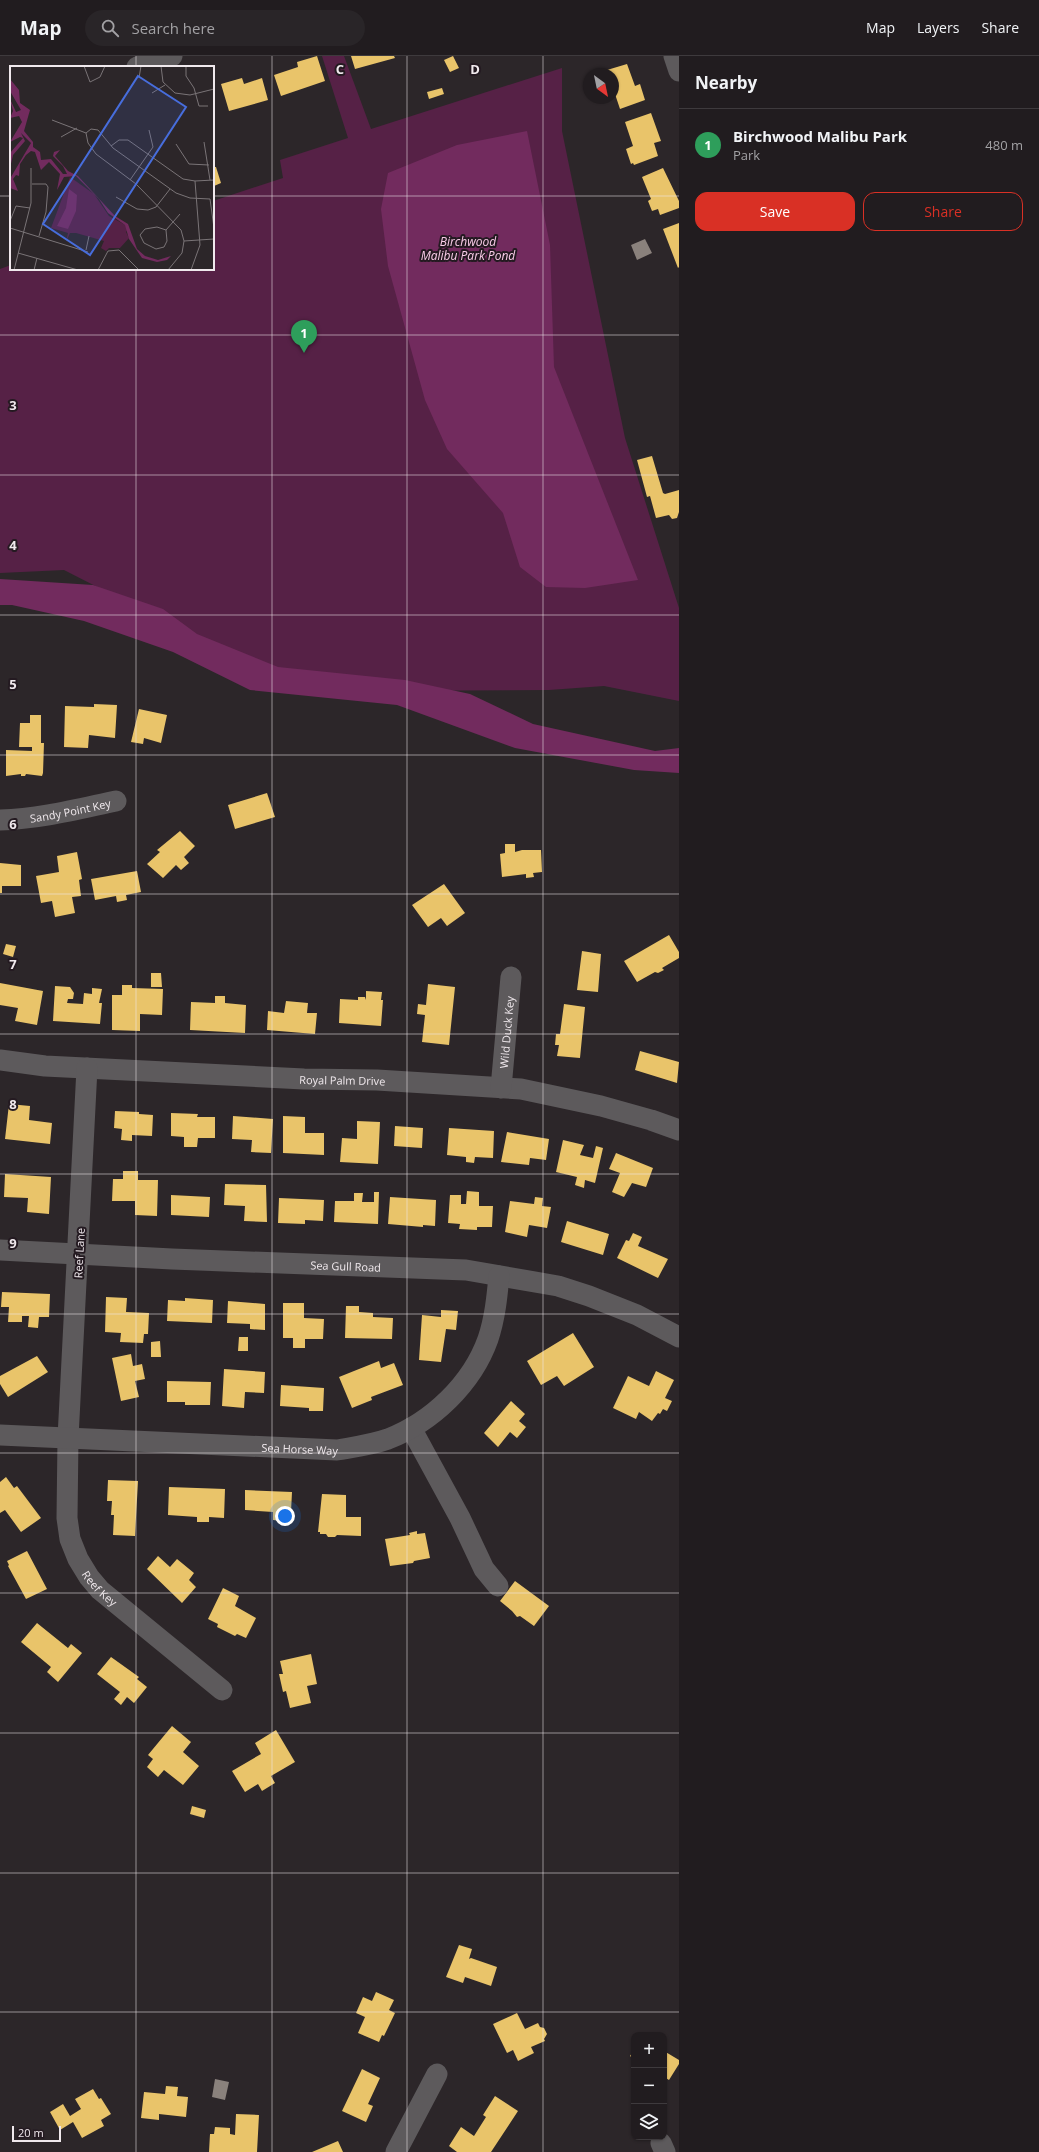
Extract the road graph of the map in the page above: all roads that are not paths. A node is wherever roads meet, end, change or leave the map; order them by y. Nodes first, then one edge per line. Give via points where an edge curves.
1 (172, 56) edge
2 (674, 56) edge
3 (140, 66) edge
4 (679, 71) edge
5 (116, 801) dead end
6 (0, 820) edge
7 (511, 977) dead end
8 (0, 1060) edge
9 (87, 1068) junction
10 (501, 1088) junction
11 (679, 1130) edge
12 (0, 1250) edge
13 (79, 1253) junction
14 (500, 1276) junction
15 (679, 1337) edge
16 (411, 1428) junction
17 (0, 1435) edge
18 (68, 1438) junction
19 (498, 1586) dead end
20 (222, 1690) dead end
21 (437, 2074) dead end
22 (396, 2152) edge

1 - 3 street
2 - 4 street
5 - 6 street, Sandy Point Key via 60,813
7 - 10 street, Wild Duck Key
8 - 9 street, Royal Palm Drive
9 - 10 street, Royal Palm Drive via 304,1079 377,1080
9 - 13 street, Reef Lane
10 - 11 street, Royal Palm Drive via 521,1089 601,1106
12 - 13 street, Sea Gull Road
13 - 14 street, Sea Gull Road via 466,1270
13 - 18 street, Reef Lane
14 - 15 street, Sea Gull Road via 558,1286 589,1296 637,1315
14 - 16 street, Sea Horse Way via 495,1314 488,1340 477,1363 448,1400
16 - 18 street, Sea Horse Way via 368,1445 337,1450
16 - 19 street via 460,1518 481,1563
17 - 18 street, Sea Horse Way
18 - 20 street, Reef Key via 66,1518 70,1539 78,1559 100,1590
21 - 22 street

